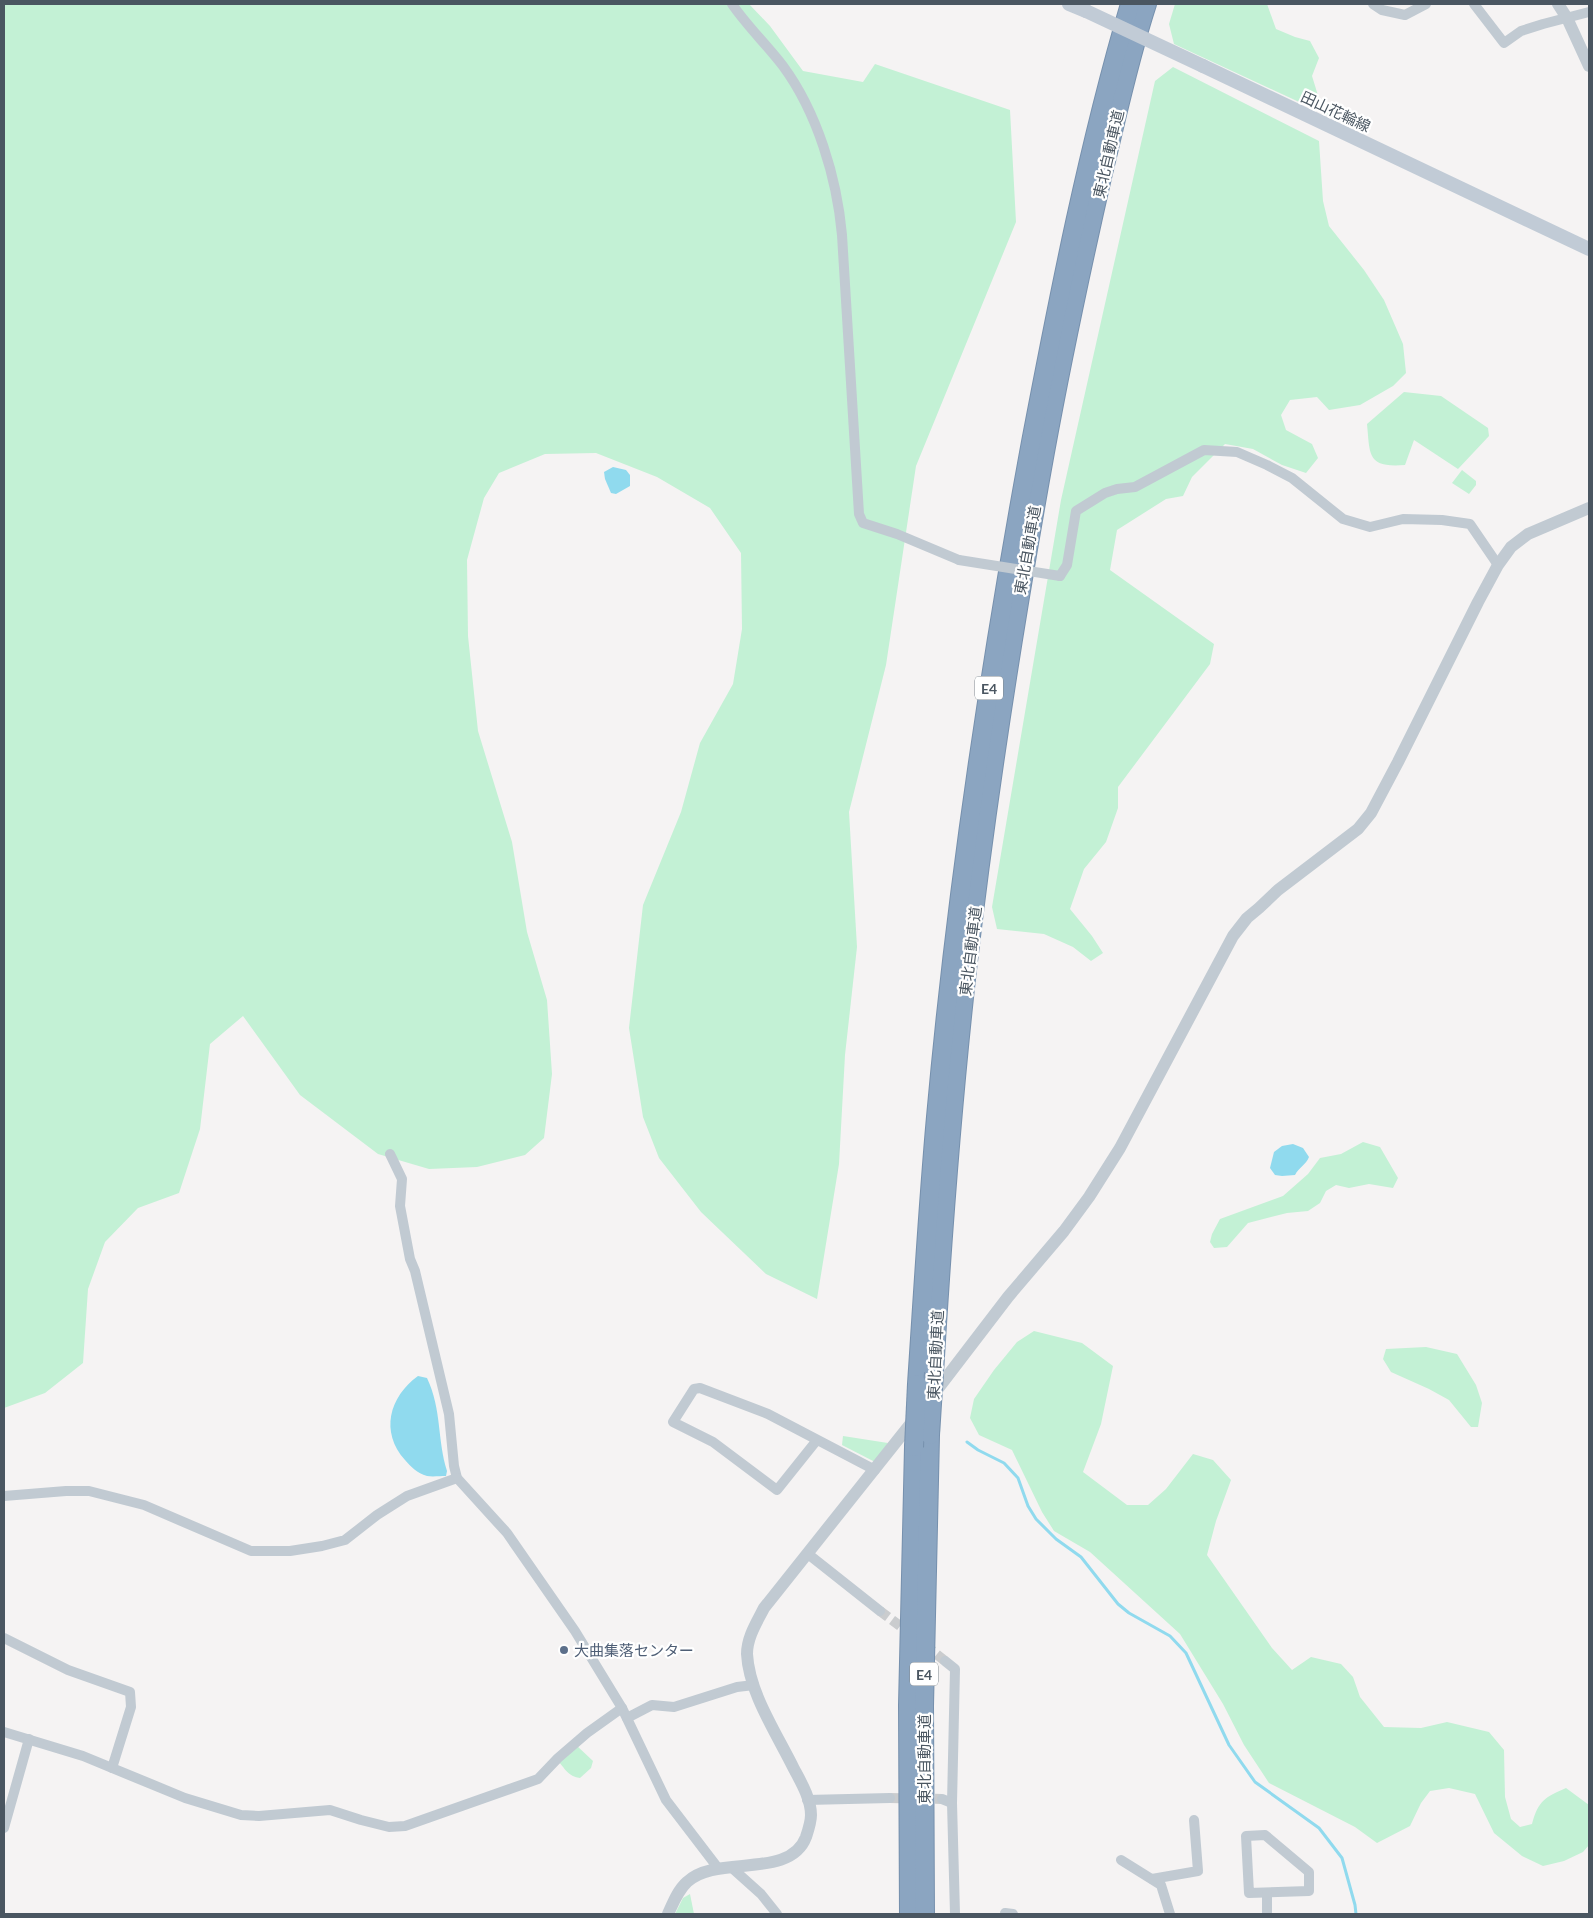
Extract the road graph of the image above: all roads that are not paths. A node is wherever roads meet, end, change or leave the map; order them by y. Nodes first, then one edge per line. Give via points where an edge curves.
1 (732, 4) edge
2 (1070, 4) edge
3 (1130, 4) edge
4 (1147, 4) edge
5 (1373, 4) edge
6 (1426, 4) edge
7 (1474, 4) edge
8 (1558, 4) edge
9 (1589, 12) edge
10 (1567, 18) junction
11 (1589, 66) edge
12 (1589, 248) edge
13 (1589, 508) edge
14 (1498, 565) junction
15 (390, 1154) dead end
16 (817, 1440) junction
17 (875, 1470) junction
18 (457, 1478) junction
19 (4, 1496) edge
20 (808, 1554) junction
21 (880, 1611) tunnel mouth
22 (4, 1638) edge
23 (946, 1661) tunnel mouth
24 (754, 1685) junction
25 (622, 1708) junction
26 (627, 1718) junction
27 (4, 1732) edge
28 (29, 1739) junction
29 (112, 1768) junction
30 (890, 1798) tunnel mouth
31 (807, 1800) junction
32 (1194, 1820) dead end
33 (4, 1828) edge
34 (1121, 1860) dead end
35 (718, 1868) junction
36 (732, 1868) junction
37 (1152, 1879) junction
38 (1267, 1894) junction
39 (668, 1914) edge
40 (777, 1914) edge
41 (909, 1914) edge
42 (925, 1914) edge
43 (955, 1914) edge
44 (1005, 1914) edge
45 (1013, 1914) edge
46 (1162, 1914) edge
47 (1170, 1914) edge
48 (1267, 1914) edge

1 - 14 street, bridge via 798,90 834,179 842,235 859,514 863,523 959,560 1060,576 1067,565 1076,511 1117,489 1135,487 1204,450 1237,452 1292,478 1343,519 1370,527 1403,519 1470,524
2 - 12 main road, 田山花輪線, bridge
3 - 41 highway, 東北自動車道 / E4, bridge via 1110,77 1058,309 1015,530 993,663 949,988 936,1116 914,1447 908,1705
4 - 42 highway, 東北自動車道 / E4, bridge via 1125,81 1072,312 1046,447 1013,636 967,969 952,1118 930,1435 924,1706
5 - 6 street via 1382,10 1405,15
7 - 10 street via 1504,43 1521,31
8 - 10 street
9 - 10 street
10 - 11 street
13 - 14 street via 1528,534 1511,547
14 - 17 street via 1371,813 1358,829 1247,918 1233,936 1120,1148 1089,1197
15 - 18 street via 402,1180 400,1206 449,1414
16 - 16 street via 768,1414 700,1388 694,1389 674,1422 713,1442 777,1490
16 - 17 street
17 - 20 street
18 - 19 street via 407,1496 345,1540 290,1551 251,1551 144,1505 89,1491
18 - 25 street via 507,1533
20 - 21 street
20 - 24 street via 764,1608 752,1632 747,1653
22 - 29 street via 68,1670 130,1692 130,1706
23 - 43 street via 956,1669 947,1801
24 - 26 street via 737,1687 674,1707 652,1705
24 - 31 street
25 - 26 street
25 - 29 street via 587,1733 538,1779 405,1826 388,1827 330,1810 241,1815 185,1798
26 - 35 street via 666,1800
27 - 28 street
28 - 29 street
28 - 33 street
30 - 31 street
31 - 36 street via 811,1815 806,1838 797,1850 786,1858
32 - 37 street via 1198,1871
34 - 37 street
35 - 36 street
35 - 39 street via 688,1881
36 - 40 street via 761,1894
37 - 47 street via 1161,1885
38 - 38 street via 1249,1893 1246,1836 1265,1835 1309,1872 1309,1891
38 - 48 street
44 - 45 street
46 - 47 street

